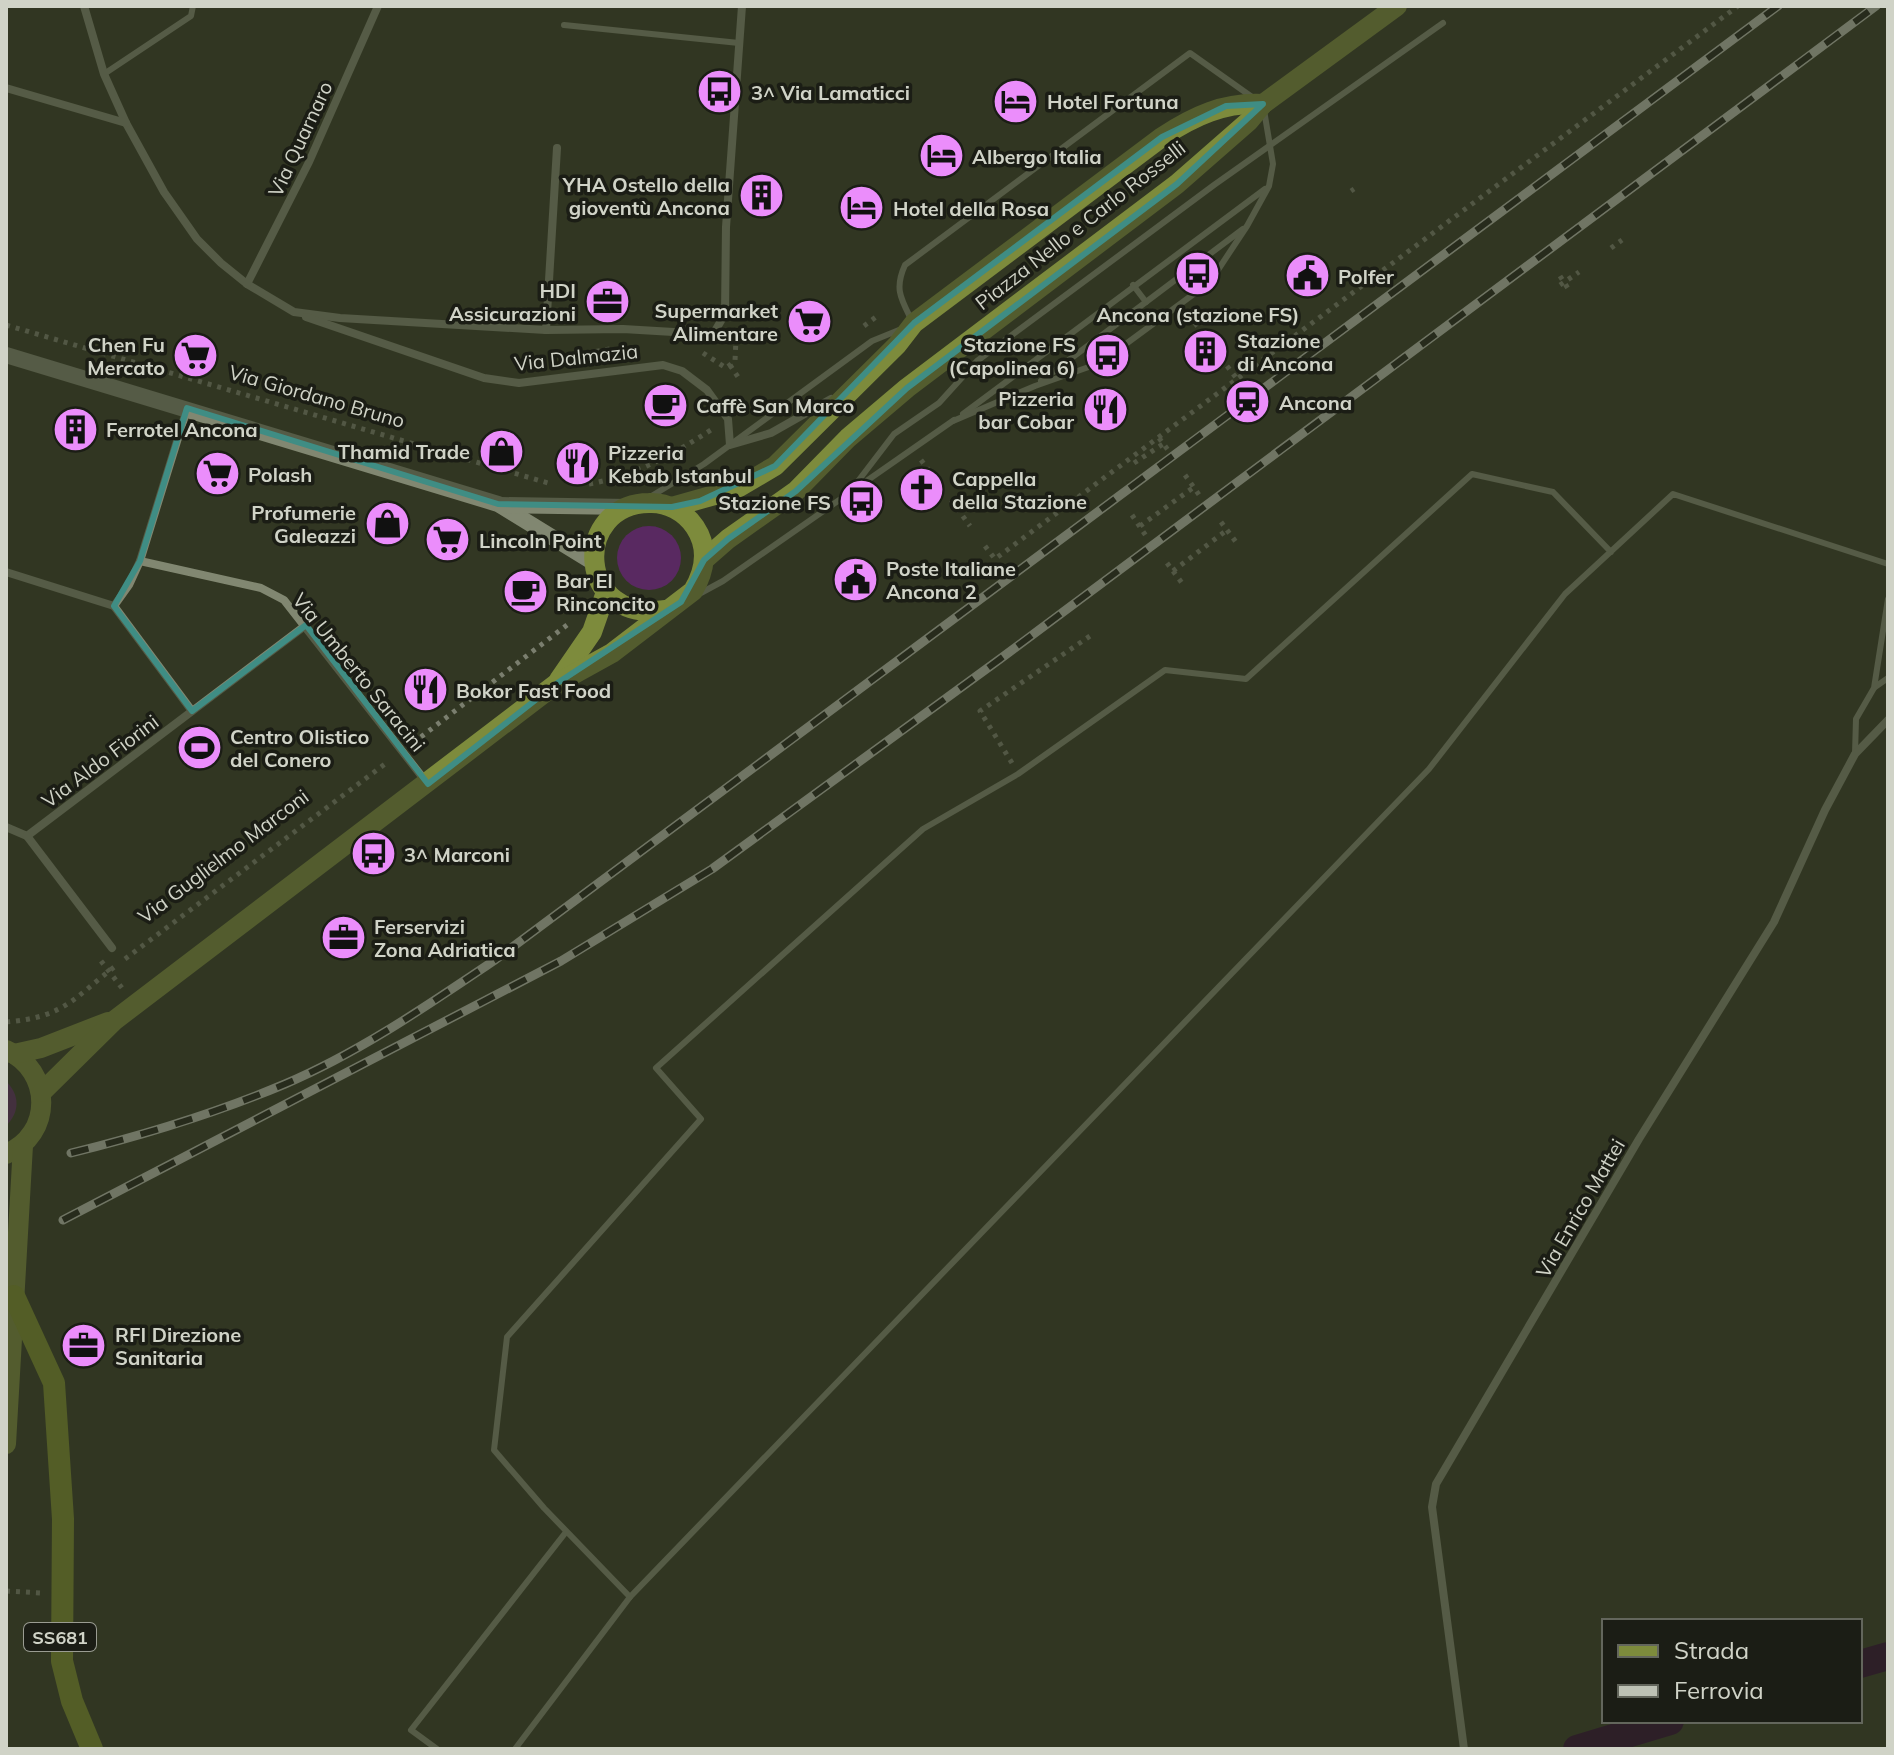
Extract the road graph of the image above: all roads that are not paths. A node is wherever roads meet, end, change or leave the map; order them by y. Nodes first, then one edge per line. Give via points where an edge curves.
1 (84, 6) edge
2 (193, 6) edge
3 (378, 6) edge
4 (742, 6) edge
5 (1397, 6) edge
6 (1443, 23) dead end
7 (564, 25) dead end
8 (739, 43) junction
9 (104, 74) junction
10 (6, 88) edge
11 (1263, 104) junction
12 (126, 123) junction
13 (1271, 147) junction
14 (557, 148) dead end
15 (1269, 186) junction
16 (1247, 226) junction
17 (247, 284) junction
18 (1133, 285) junction
19 (1146, 302) junction
20 (294, 312) junction
21 (914, 323) junction
22 (546, 330) junction
23 (6, 355) edge
24 (858, 383) junction
25 (1035, 386) junction
26 (187, 408) junction
27 (953, 421) junction
28 (730, 445) junction
29 (852, 489) junction
30 (498, 504) junction
31 (634, 505) junction
32 (672, 507) junction
33 (1611, 552) junction
34 (704, 560) junction
35 (140, 561) junction
36 (594, 563) junction
37 (1888, 564) edge
38 (6, 572) edge
39 (606, 592) junction
40 (1888, 599) edge
41 (114, 606) junction
42 (674, 606) junction
43 (306, 625) junction
44 (1888, 678) edge
45 (556, 684) junction
46 (1874, 688) junction
47 (192, 711) junction
48 (1888, 720) edge
49 (1855, 754) junction
50 (428, 784) junction
51 (6, 827) edge
52 (27, 836) junction
53 (112, 948) dead end
54 (115, 1020) junction
55 (10, 1052) edge
56 (42, 1092) junction
57 (14, 1149) edge
58 (6, 1232) edge
59 (15, 1261) junction
60 (14, 1296) junction
61 (6, 1444) edge
62 (566, 1532) junction
63 (630, 1597) junction
64 (92, 1749) edge
65 (437, 1749) edge
66 (515, 1749) edge
67 (1464, 1749) edge

1 - 9 street, Via Dalmazia
2 - 9 lane via 191,16
3 - 17 street, Via Quarnaro via 309,162
4 - 8 street
5 - 11 main road
6 - 13 lane
7 - 8 lane
8 - 22 street, Via Dalmazia via 723,322 707,334
9 - 12 street, Via Dalmazia
10 - 12 street
11 - 13 lane
11 - 21 main road, Piazza Nello e Carlo Rosselli via 1226,106 1180,125
11 - 21 lane via 1190,53 905,265 898,281
11 - 34 main road, Piazza Nello e Carlo Rosselli via 1177,184 921,378 848,438 796,491
12 - 17 street, Via Dalmazia via 197,239
13 - 15 lane
13 - 29 lane via 977,361 939,403 894,434
14 - 22 street, Via Dalmazia
15 - 16 lane
15 - 18 lane
16 - 19 lane
16 - 25 lane via 1210,282 1100,363
17 - 20 street, Via Dalmazia
18 - 19 lane
18 - 27 lane
19 - 25 lane
20 - 22 street, Via Dalmazia
20 - 28 street, Via Dalmazia via 484,378 519,383 663,365 682,371 707,390 728,419
21 - 24 main road
21 - 28 lane via 872,341
23 - 26 main road
24 - 28 street via 771,433
24 - 32 main road via 754,480
25 - 27 lane
26 - 30 main road
26 - 35 street
27 - 29 lane
28 - 31 lane
29 - 42 lane via 723,581
30 - 31 main road
30 - 36 main road
31 - 32 main road
31 - 36 main road via 611,518 601,531
32 - 34 main road via 696,529
33 - 37 lane via 1673,494
33 - 62 lane via 1553,492 1472,474 1246,679 1165,670 1018,774 923,829 656,1068 701,1119 507,1337 494,1450
33 - 63 lane via 1565,594 1429,769
34 - 42 main road via 693,591
35 - 41 street
35 - 43 street, Via Umberto Saracini via 261,588 284,600
36 - 39 main road
38 - 41 street
39 - 42 main road via 634,610
39 - 45 main road via 592,632
40 - 46 lane
41 - 47 street
42 - 45 main road via 612,653
43 - 47 street, Via Aldo Fiorini
43 - 50 street, Via Umberto Saracini
44 - 46 lane
45 - 50 main road
46 - 49 lane via 1856,719
47 - 52 street, Via Aldo Fiorini
48 - 49 street, Via Enrico Mattei
49 - 67 street, Via Enrico Mattei via 1774,922 1436,1484 1432,1507
50 - 54 main road
51 - 52 street
52 - 53 street
54 - 55 main road via 41,1048
54 - 56 main road
55 - 56 main road via 32,1070
56 - 57 main road via 39,1122
57 - 59 main road
58 - 59 main road
59 - 60 main road
60 - 61 main road
60 - 64 highway, SS681 via 54,1383 63,1519 62,1661
62 - 63 lane
62 - 65 lane via 411,1730
63 - 66 lane

